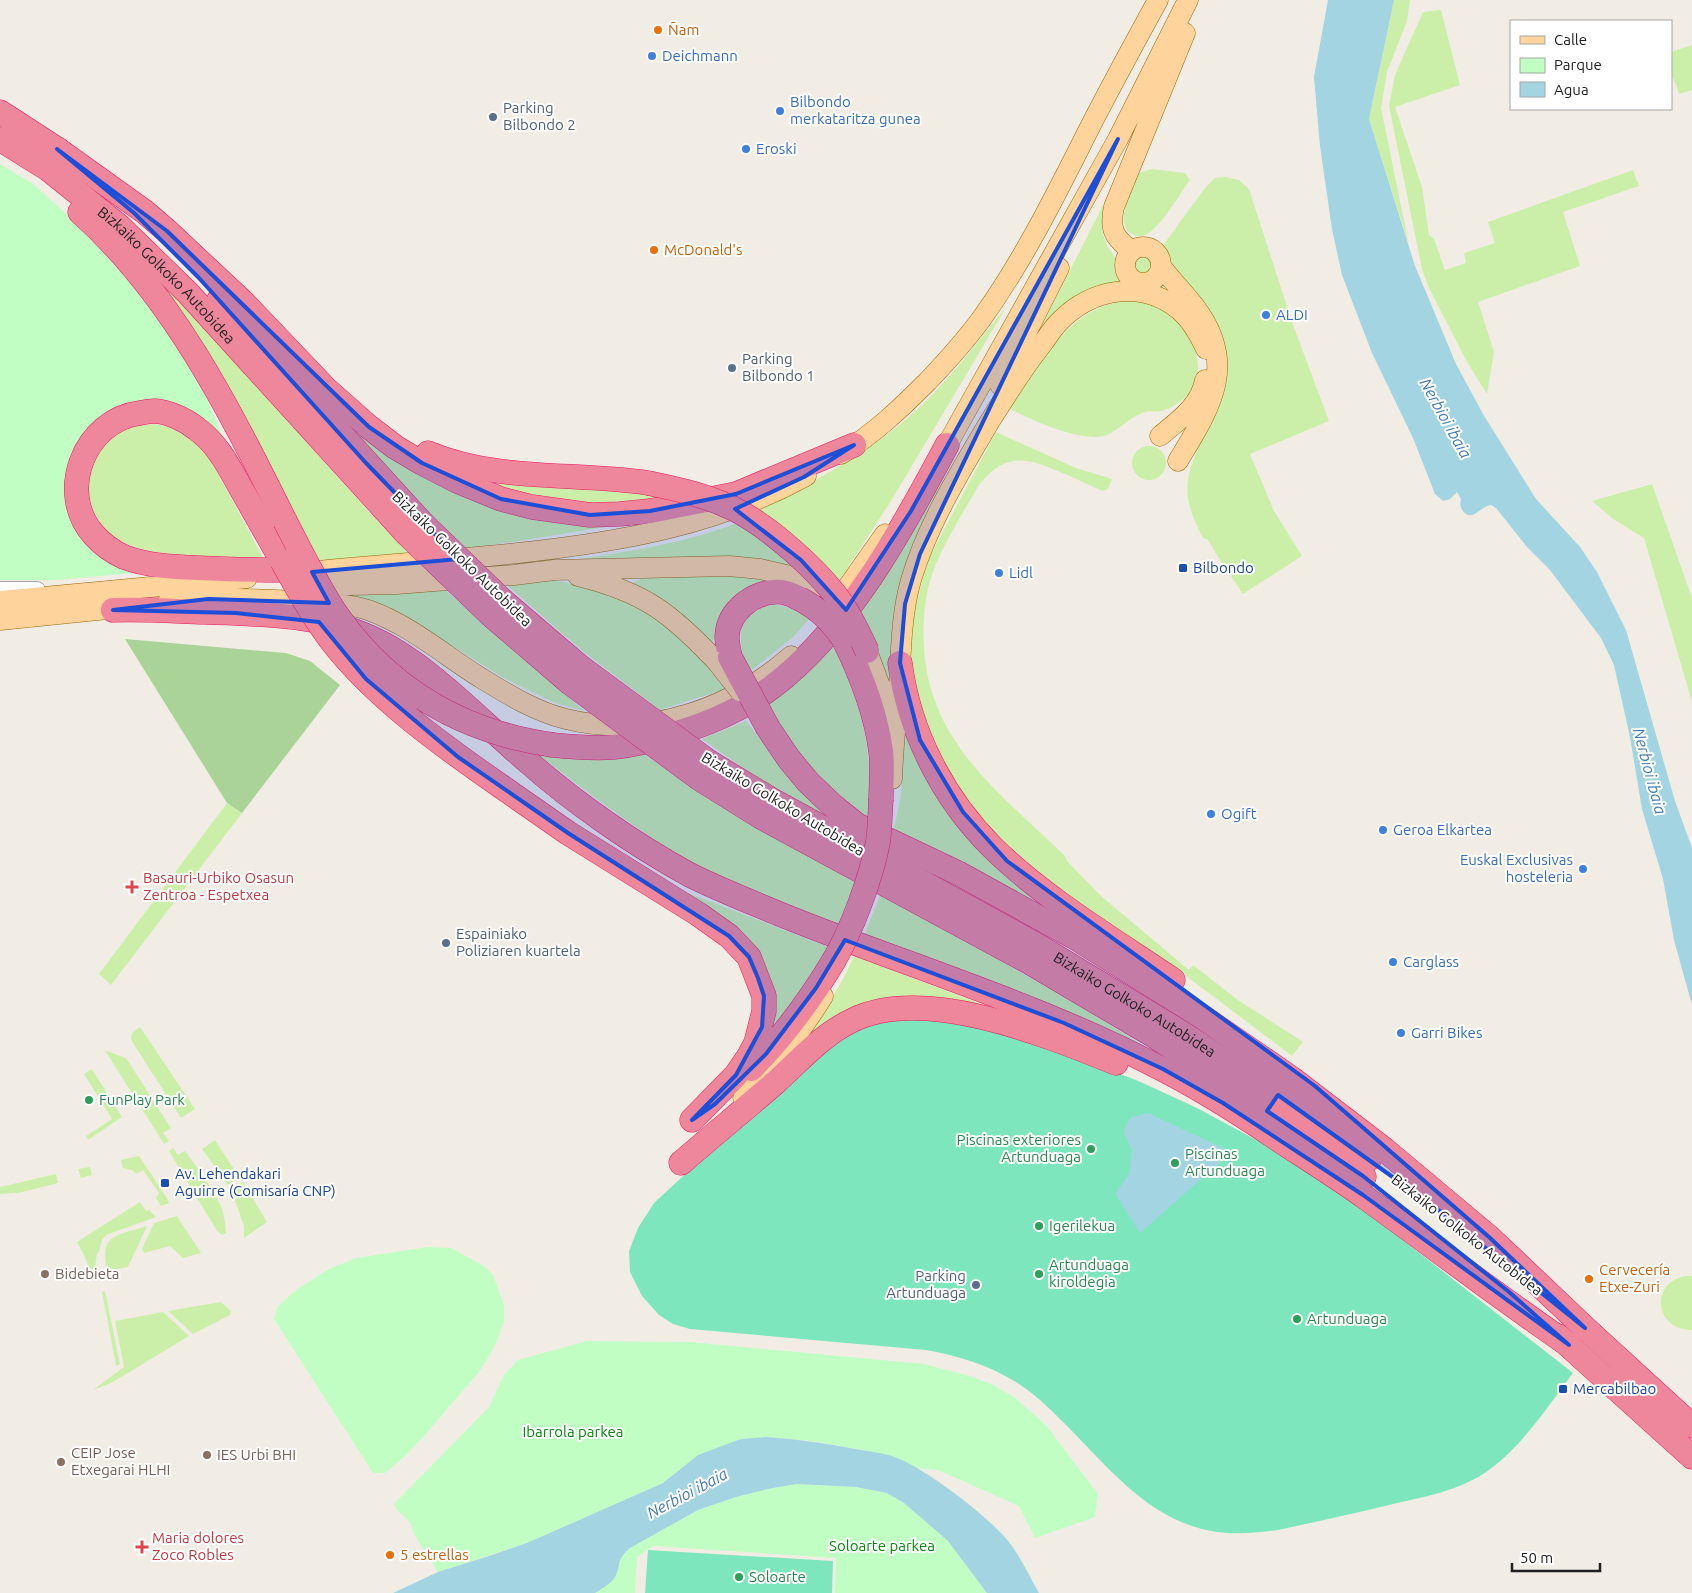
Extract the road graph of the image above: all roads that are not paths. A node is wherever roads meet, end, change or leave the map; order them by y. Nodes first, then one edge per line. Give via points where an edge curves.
1 (1147, 0) edge
2 (1158, 0) edge
3 (1188, 0) edge
4 (1199, 0) edge
5 (1109, 90) junction
6 (0, 112) edge
7 (0, 139) edge
8 (1118, 139) junction
9 (0, 149) edge
10 (57, 149) junction
11 (1132, 251) junction
12 (1161, 266) junction
13 (1147, 282) junction
14 (1206, 349) junction
15 (301, 362) junction
16 (206, 373) junction
17 (1160, 436) dead end
18 (947, 445) junction
19 (854, 446) junction
20 (1178, 460) dead end
21 (956, 479) junction
22 (414, 528) junction
23 (282, 562) junction
24 (322, 570) junction
25 (554, 570) junction
26 (166, 587) junction
27 (0, 590) edge
28 (808, 593) junction
29 (58, 596) junction
30 (0, 601) edge
31 (112, 610) junction
32 (0, 620) edge
33 (867, 651) junction
34 (724, 660) junction
35 (900, 663) junction
36 (893, 749) junction
37 (502, 787) junction
38 (886, 797) junction
39 (831, 935) junction
40 (837, 964) junction
41 (1385, 1150) junction
42 (1298, 1152) junction
43 (681, 1163) joint
44 (1577, 1337) junction
45 (1622, 1377) junction
46 (1692, 1426) edge
47 (1692, 1457) edge

1 - 5 main road
2 - 5 main road
3 - 8 main road
4 - 11 main road via 1114,207 1113,231
5 - 19 main road via 1020,259 981,319 904,406
6 - 10 highway, Bizkaiko Golkoko Autobidea
7 - 22 highway, Bizkaiko Golkoko Autobidea via 48,169 118,225
8 - 18 main road
8 - 21 main road via 1048,293 1000,384
9 - 16 highway via 46,182 130,263 164,307
10 - 15 highway via 145,212 245,304
10 - 22 highway, Bizkaiko Golkoko Autobidea via 134,213 199,278
11 - 12 main road via 1142,247 1153,250
11 - 13 main road via 1126,261 1127,273 1135,281
12 - 13 main road via 1157,276
12 - 20 main road via 1203,319 1217,358 1213,397
13 - 14 main road via 1166,292 1196,321
14 - 17 main road via 1207,372 1198,399
14 - 21 main road via 1193,324 1178,309 1146,292 1112,292 1082,304 1059,322 1036,352
15 - 19 highway via 369,427 422,463 502,499 562,512 620,514 736,494
15 - 33 highway, bridge via 374,421 419,449 446,460 504,471 648,483 684,490 743,514 801,560 837,596
16 - 18 highway, bridge via 240,430 321,589 359,644 393,677 428,703 475,726 553,745 615,747 660,738 737,709 771,688 812,652 837,622 912,511
16 - 23 highway via 255,485
18 - 31 main road via 829,614 802,647 755,684 681,717 640,725 598,725 565,719 534,707 481,678 405,628 368,610 341,604 208,599
19 - 24 main road via 804,477 759,499 683,526 540,550
21 - 35 main road via 927,537 911,581 905,604
22 - 44 highway, Bizkaiko Golkoko Autobidea, bridge via 497,608 574,674 785,830 1029,962 1156,1038 1361,1174 1505,1289
23 - 24 highway via 222,456 196,428 174,416 155,411 135,414 116,420 102,431 85,453 77,474 79,509 88,528 101,542 123,556 180,567
23 - 37 highway, bridge via 330,639 366,678 458,757
24 - 26 main road
25 - 26 main road via 396,584
25 - 28 main road via 729,566 786,575
25 - 34 main road via 606,583 652,604
26 - 29 main road
27 - 29 street via 37,590
28 - 33 main road, bridge via 837,609
28 - 34 highway via 770,592 746,602 732,618
28 - 38 highway, bridge via 842,638 861,677 878,732
29 - 30 main road
31 - 32 main road
31 - 39 highway via 273,615 308,620 364,635 425,672 552,781 637,843 716,887
33 - 36 main road via 890,713
34 - 41 highway, bridge via 789,759 808,782 857,825 958,873 1129,970 1283,1073
35 - 36 main road
35 - 41 highway via 907,701 932,765 963,812 992,847 1054,898 1278,1056
36 - 38 main road
37 - 39 highway via 658,872 720,899
37 - 40 highway via 730,936 749,957 764,996 764,1011 756,1043 736,1075 692,1120 715,1104 766,1054
38 - 40 highway, bridge via 878,842
39 - 42 highway via 1022,1006 1113,1045 1222,1103
40 - 43 main road via 804,1027 774,1065
41 - 44 highway via 1489,1237
42 - 43 highway via 1175,1089 1068,1044 990,1020 917,1007 877,1011 839,1027
42 - 44 highway via 1363,1195 1510,1305
44 - 45 highway
45 - 46 highway
45 - 47 highway

